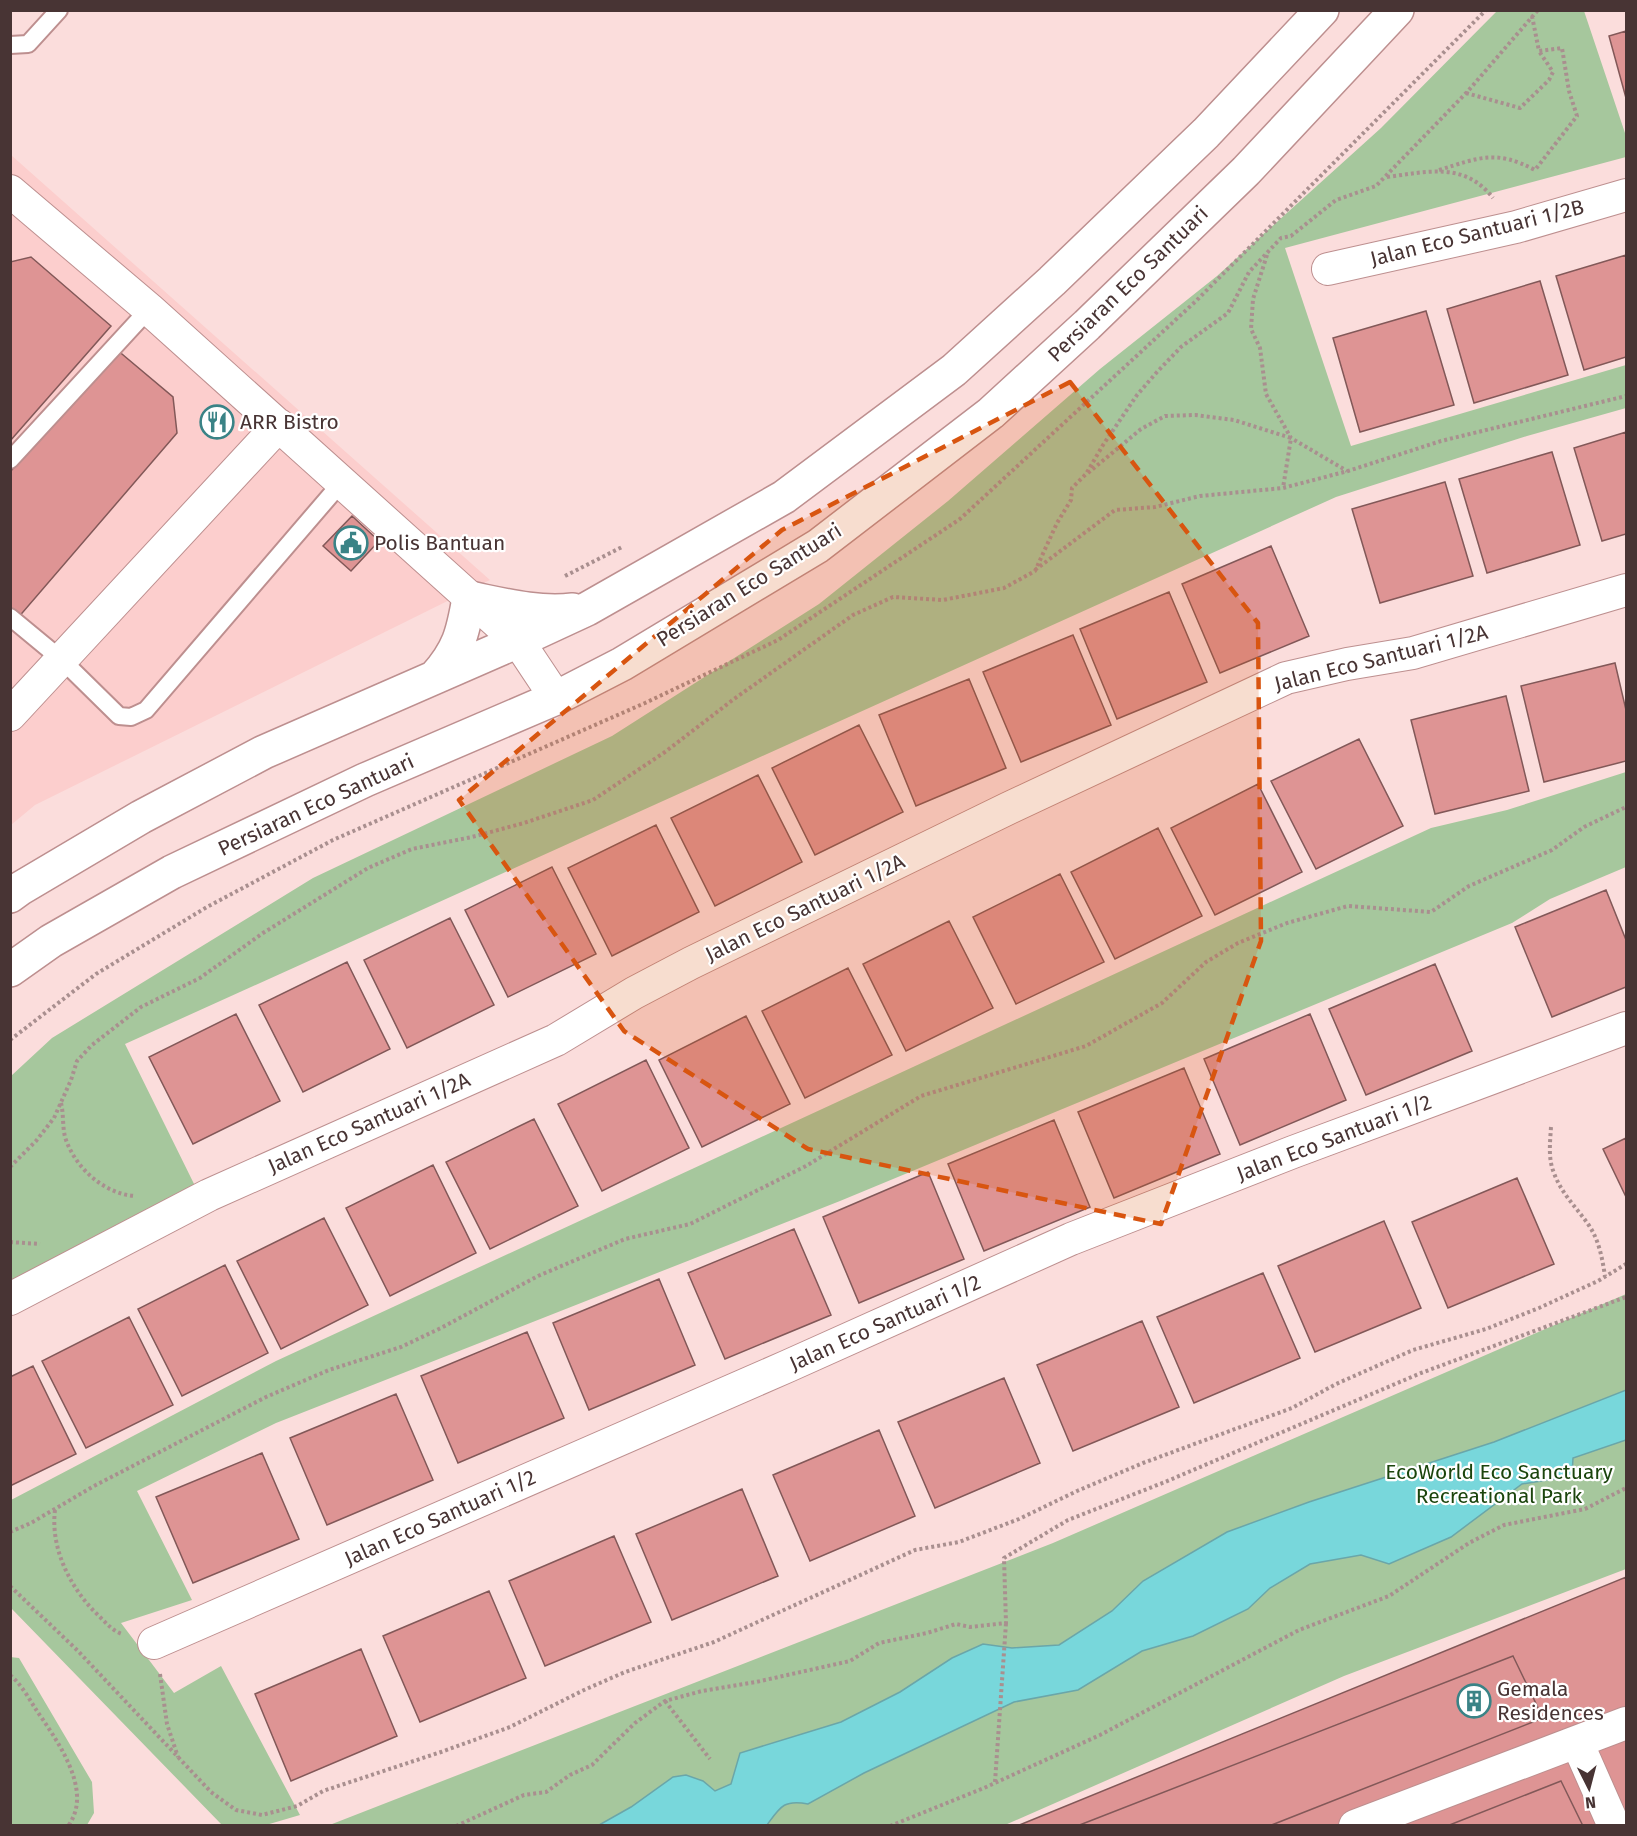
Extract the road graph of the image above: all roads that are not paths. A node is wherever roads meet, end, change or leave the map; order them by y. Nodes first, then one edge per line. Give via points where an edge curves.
1 (59, 10) edge
2 (1322, 10) edge
3 (1397, 10) edge
4 (10, 45) edge
5 (12, 195) edge
6 (1626, 195) edge
7 (1328, 268) dead end
8 (148, 309) junction
9 (279, 425) junction
10 (10, 460) edge
11 (341, 483) junction
12 (1626, 590) edge
13 (469, 598) junction
14 (587, 609) junction
15 (10, 617) edge
16 (518, 641) junction
17 (62, 660) junction
18 (435, 677) junction
19 (556, 698) junction
20 (10, 715) edge
21 (10, 896) edge
22 (10, 970) edge
23 (1626, 1028) edge
24 (10, 1299) edge
25 (154, 1643) road end
26 (1626, 1723) edge
27 (1577, 1742) junction
28 (1355, 1826) edge
29 (1614, 1826) edge

1 - 4 lane via 28,44
2 - 14 street via 1206,133 954,370 784,496
3 - 19 street, Persiaran Eco Santuari via 1246,171 991,414 818,546 622,664
5 - 8 street
6 - 7 street, Jalan Eco Santuari 1/2B via 1516,227
8 - 9 street
8 - 10 lane
9 - 11 street
9 - 17 street
11 - 13 street
11 - 17 lane via 146,710 131,717 119,716
12 - 24 street, Jalan Eco Santuari 1/2A via 1413,653 1286,678 691,963 556,1040 208,1195
13 - 14 street via 533,611
13 - 16 street
13 - 18 street via 456,650
14 - 16 street
15 - 17 lane
16 - 18 street
16 - 19 street
17 - 20 street
18 - 21 street via 264,752 141,817
19 - 22 street, Persiaran Eco Santuari via 365,780 172,873 51,941
23 - 25 street, Jalan Eco Santuari 1/2 via 1071,1239
26 - 27 street
27 - 28 street
27 - 29 street

